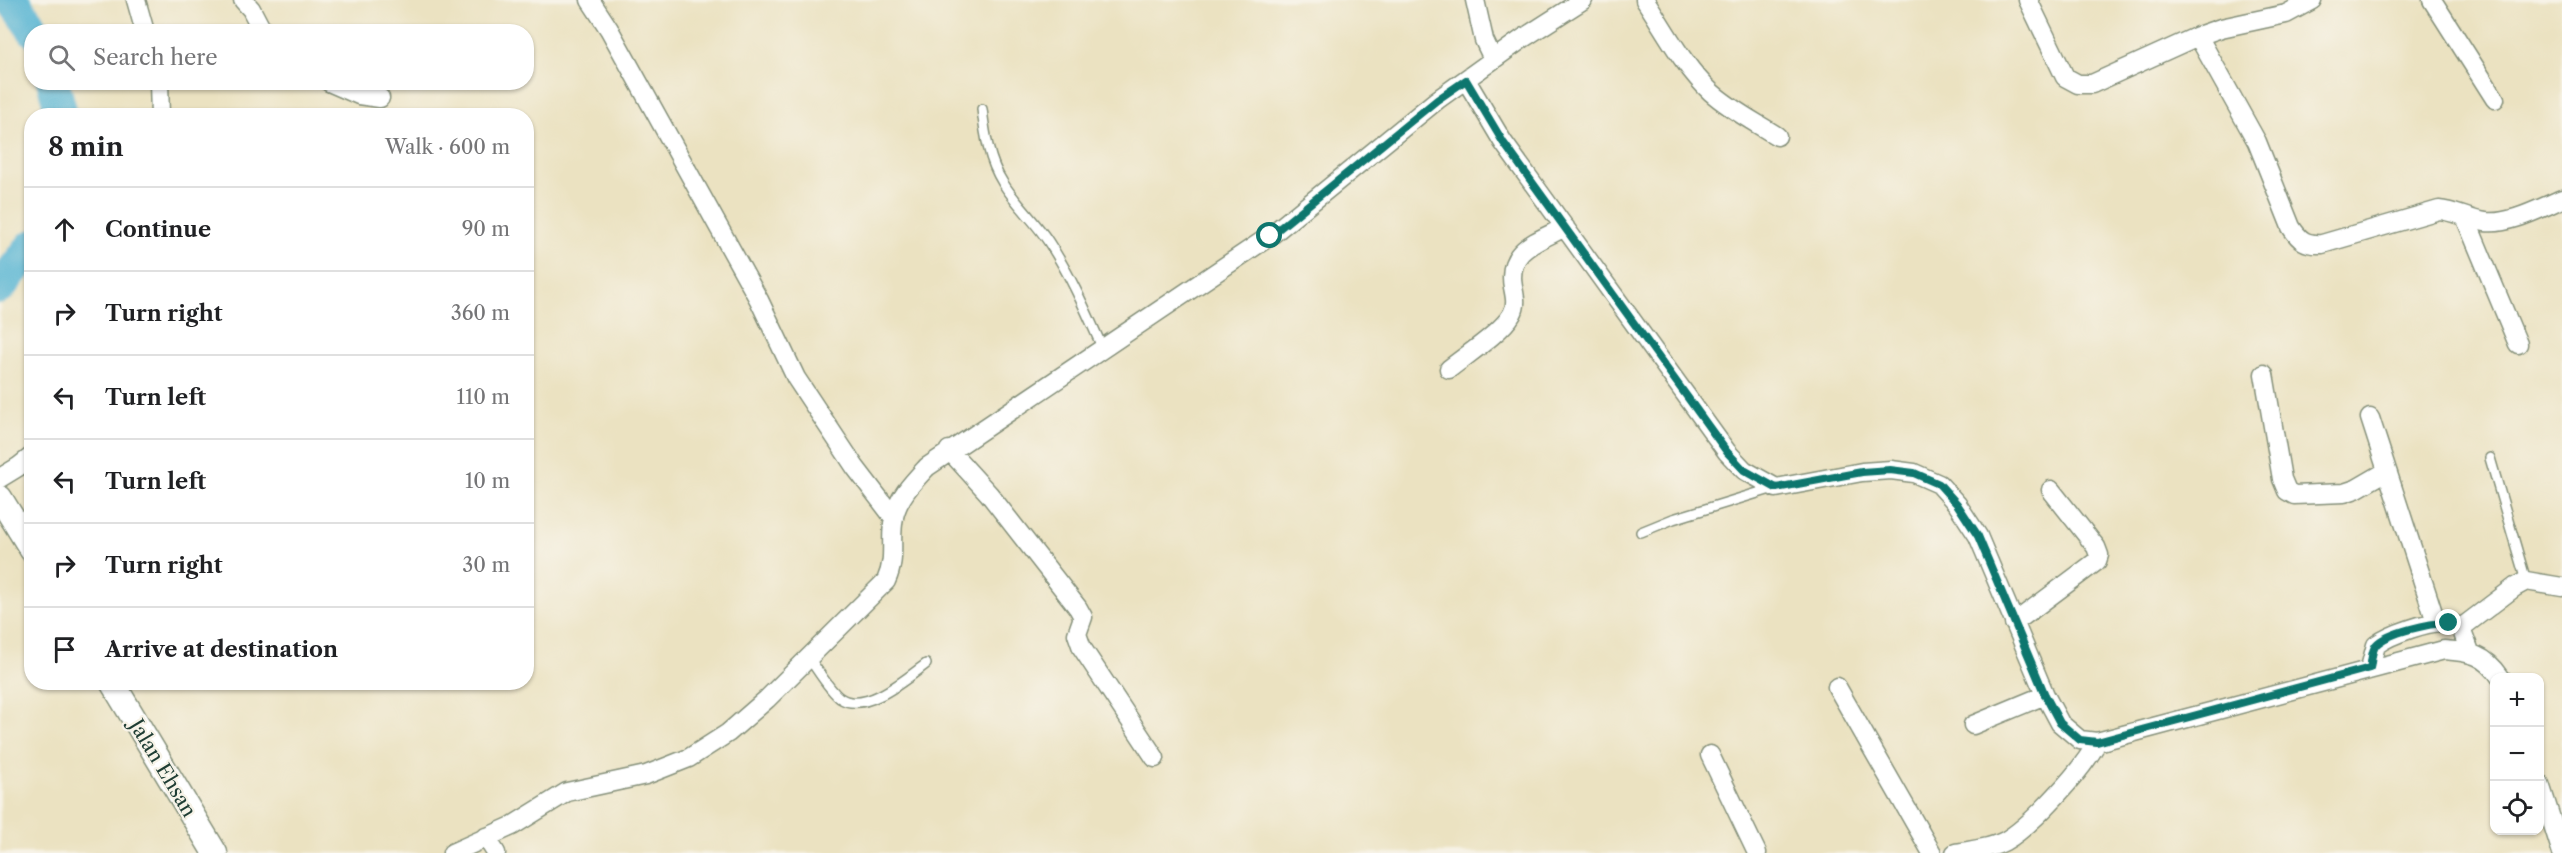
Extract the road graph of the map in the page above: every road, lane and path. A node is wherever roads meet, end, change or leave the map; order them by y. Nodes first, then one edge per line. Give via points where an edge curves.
1 (243, 0) edge
2 (590, 0) edge
3 (1475, 0) edge
4 (1583, 0) edge
5 (1645, 0) edge
6 (2028, 0) edge
7 (2312, 0) edge
8 (2432, 0) edge
9 (139, 1) edge
10 (143, 24) edge
11 (259, 24) edge
12 (2198, 36) junction
13 (1493, 59) junction
14 (1466, 80) junction
15 (159, 90) edge
16 (347, 90) edge
17 (380, 98) dead end
18 (2495, 99) dead end
19 (160, 108) edge
20 (982, 109) dead end
21 (1777, 136) dead end
22 (2562, 199) edge
23 (2465, 217) junction
24 (1565, 227) junction
25 (2518, 344) dead end
26 (1102, 347) junction
27 (1449, 369) dead end
28 (2264, 374) dead end
29 (2370, 418) dead end
30 (949, 450) junction
31 (2490, 458) dead end
32 (24, 462) edge
33 (2387, 471) junction
34 (0, 478) edge
35 (1776, 488) junction
36 (2051, 490) dead end
37 (0, 498) edge
38 (894, 518) junction
39 (1641, 532) dead end
40 (24, 537) edge
41 (2526, 581) junction
42 (2562, 587) edge
43 (2436, 622) junction
44 (2014, 623) junction
45 (2461, 628) junction
46 (2470, 652) junction
47 (808, 658) junction
48 (926, 664) dead end
49 (2370, 668) junction
50 (2497, 673) edge
51 (1837, 687) dead end
52 (117, 690) edge
53 (2045, 695) junction
54 (1973, 725) dead end
55 (2097, 742) junction
56 (1710, 755) dead end
57 (1155, 758) dead end
58 (2544, 797) edge
59 (486, 837) junction
60 (215, 853) edge
61 (452, 853) edge
62 (496, 853) edge
63 (1757, 853) edge
64 (1932, 853) edge
65 (1955, 853) edge
66 (2562, 853) edge

1 - 11 street
2 - 38 street via 759,300 796,378
3 - 13 street via 1484,40
4 - 13 street
5 - 21 street via 1710,90
6 - 12 street via 2065,77 2078,84 2092,84
7 - 12 street via 2286,14
8 - 18 street
9 - 10 street
12 - 23 street via 2257,142 2299,240 2309,245 2322,244 2439,210
13 - 14 street
14 - 24 street via 1503,142
14 - 26 street via 1270,236
15 - 19 street
16 - 17 street
20 - 26 lane via 984,134 1003,184 1048,240
22 - 23 street via 2494,222
23 - 25 street
24 - 27 street via 1516,257 1510,273 1516,303 1513,313
24 - 35 street via 1727,452 1744,470
26 - 30 street
28 - 33 street via 2287,491 2294,495 2344,493
29 - 33 street
30 - 38 street via 911,484
30 - 57 street via 989,494 1078,608 1083,618 1077,634 1083,648
31 - 41 lane
32 - 34 street
33 - 43 street
35 - 39 lane
35 - 44 street via 1890,470 1914,473 1939,484 1978,536
36 - 44 street via 2099,555 2097,561
37 - 40 main road
38 - 47 street via 894,556 886,581
41 - 42 street
41 - 45 street
43 - 45 street
43 - 49 street via 2381,641 2374,650
44 - 53 street
45 - 46 street
46 - 49 street via 2444,650
46 - 50 street via 2484,659
47 - 48 lane via 840,698 855,703 894,688
47 - 59 street via 728,732 688,758 646,775 567,792 512,826
49 - 55 street
51 - 64 street
52 - 60 main road, Jalan Ehsan
53 - 54 street
53 - 55 street via 2060,723 2080,740
55 - 65 street via 2088,760 2024,828 2004,842
56 - 63 street
58 - 66 street
59 - 61 street
59 - 62 street

